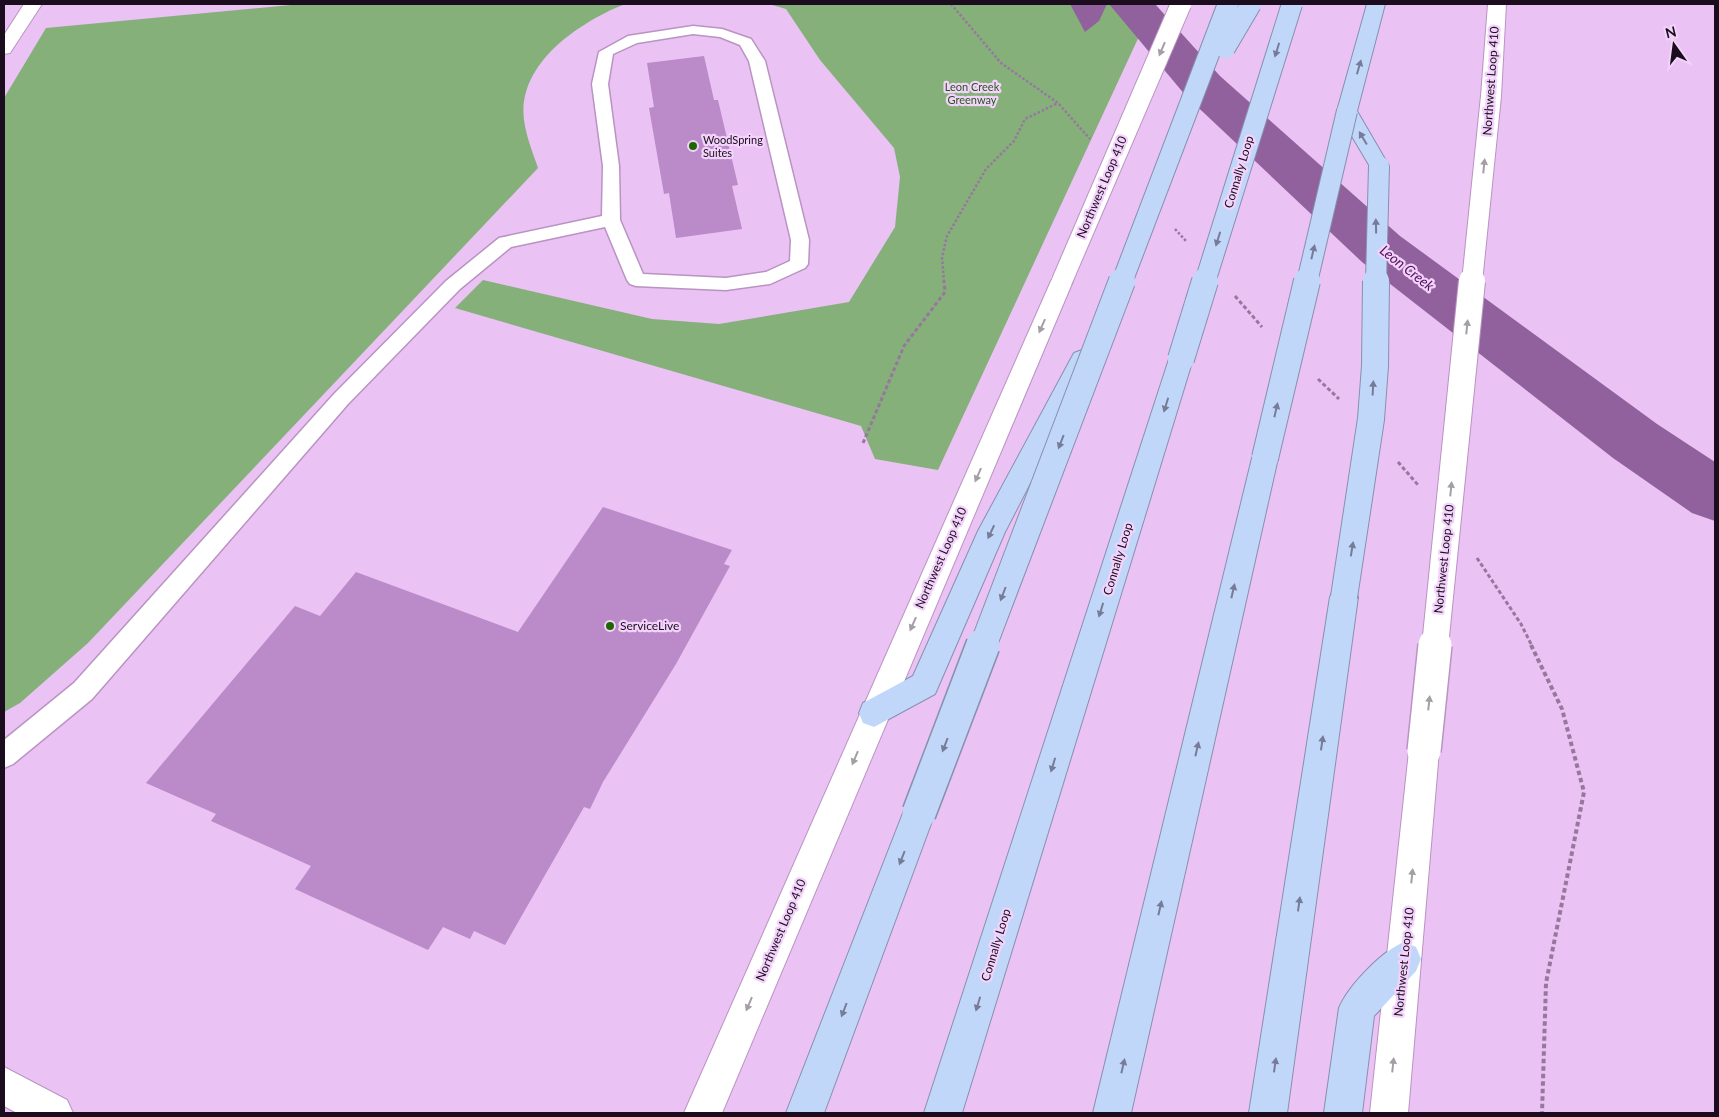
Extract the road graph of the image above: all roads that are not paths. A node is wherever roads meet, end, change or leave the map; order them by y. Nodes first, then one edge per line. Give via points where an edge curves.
1 (32, 4) edge
2 (1181, 4) edge
3 (1228, 4) edge
4 (1251, 4) edge
5 (1292, 4) edge
6 (1376, 4) edge
7 (1497, 4) edge
8 (4, 49) edge
9 (1347, 110) junction
10 (611, 220) junction
11 (874, 713) junction
12 (4, 756) edge
13 (1404, 959) junction
14 (4, 1086) edge
15 (54, 1113) edge
16 (703, 1113) edge
17 (805, 1113) edge
18 (943, 1113) edge
19 (1112, 1113) edge
20 (1268, 1113) edge
21 (1343, 1113) edge
22 (1388, 1113) edge

1 - 8 main road
2 -> 11 main road, Northwest Loop 410, bridge
3 -> 17 highway, bridge
4 -> 11 highway, bridge via 1194,102 1117,286 1066,393 992,531 924,685
5 -> 18 highway, Connally Loop, bridge
9 -> 6 highway
13 -> 7 main road, Northwest Loop 410, bridge via 1491,96
19 -> 9 highway, bridge
20 -> 9 highway, bridge via 1365,470 1373,394 1379,166
10 - 10 lane via 611,166 600,84 606,52 633,40 693,30 722,33 746,42 757,61 800,240 799,264 770,278 726,284 636,280
10 - 12 lane via 505,242 452,285 341,399 83,691
11 -> 16 main road, Northwest Loop 410
13 - 21 highway via 1357,1008
22 -> 13 main road, Northwest Loop 410
14 - 15 main road

